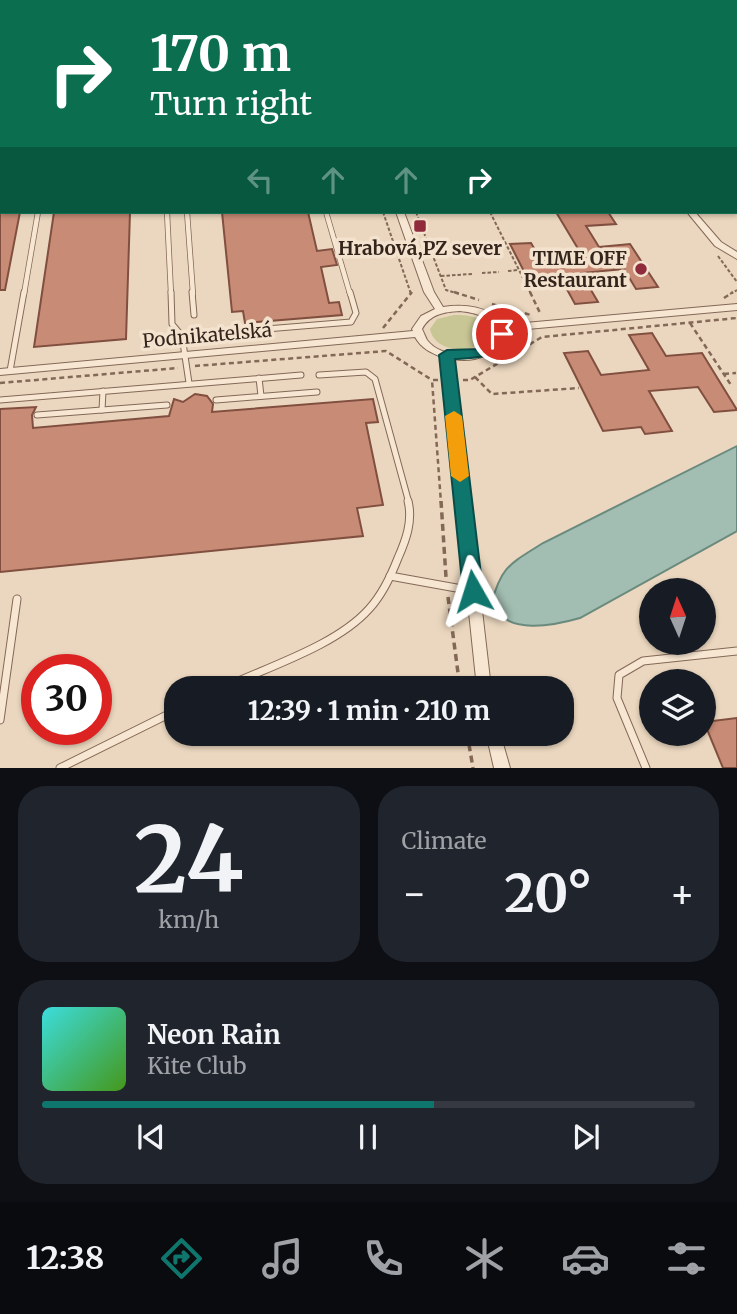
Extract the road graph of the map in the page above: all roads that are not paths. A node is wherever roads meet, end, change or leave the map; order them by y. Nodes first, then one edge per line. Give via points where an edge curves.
1 (38, 214) edge
2 (167, 214) edge
3 (187, 214) edge
4 (327, 214) edge
5 (401, 214) edge
6 (693, 214) edge
7 (737, 256) edge
8 (737, 307) edge
9 (440, 310) junction
10 (194, 315) dead end
11 (501, 328) junction
12 (418, 334) junction
13 (182, 337) junction
14 (187, 355) junction
15 (447, 355) junction
16 (5, 371) edge
17 (301, 375) dead end
18 (319, 375) dead end
19 (259, 378) junction
20 (189, 383) junction
21 (103, 391) junction
22 (317, 392) dead end
23 (261, 396) junction
24 (0, 400) edge
25 (216, 400) dead end
26 (167, 405) dead end
27 (103, 410) junction
28 (37, 415) dead end
29 (390, 576) junction
30 (473, 591) junction
31 (17, 599) dead end
32 (737, 651) edge
33 (247, 676) edge
34 (483, 676) edge
35 (164, 716) edge
36 (0, 720) edge
37 (496, 746) edge
38 (60, 768) edge
39 (502, 768) edge
40 (646, 768) edge

1 - 16 lane
2 - 13 lane via 173,324
3 - 10 lane
4 - 13 lane via 356,313 351,322
5 - 9 street
6 - 7 street via 718,244
8 - 11 street
9 - 11 street via 479,311
9 - 12 street via 422,320
11 - 15 street via 501,339 492,349
12 - 14 street, Podnikatelská
12 - 15 street via 427,346
13 - 14 lane
14 - 16 street, Podnikatelská
14 - 20 lane
15 - 30 street
17 - 19 lane
18 - 29 lane via 366,372 375,379 411,512 410,528
19 - 20 lane
19 - 23 lane
20 - 21 lane
21 - 24 lane
21 - 27 lane
22 - 23 lane
23 - 25 lane
26 - 27 lane
27 - 28 lane
29 - 30 lane
29 - 33 lane via 364,615
30 - 34 street
31 - 36 lane
32 - 40 lane via 643,661 619,675 617,698
35 - 38 lane
37 - 39 street

